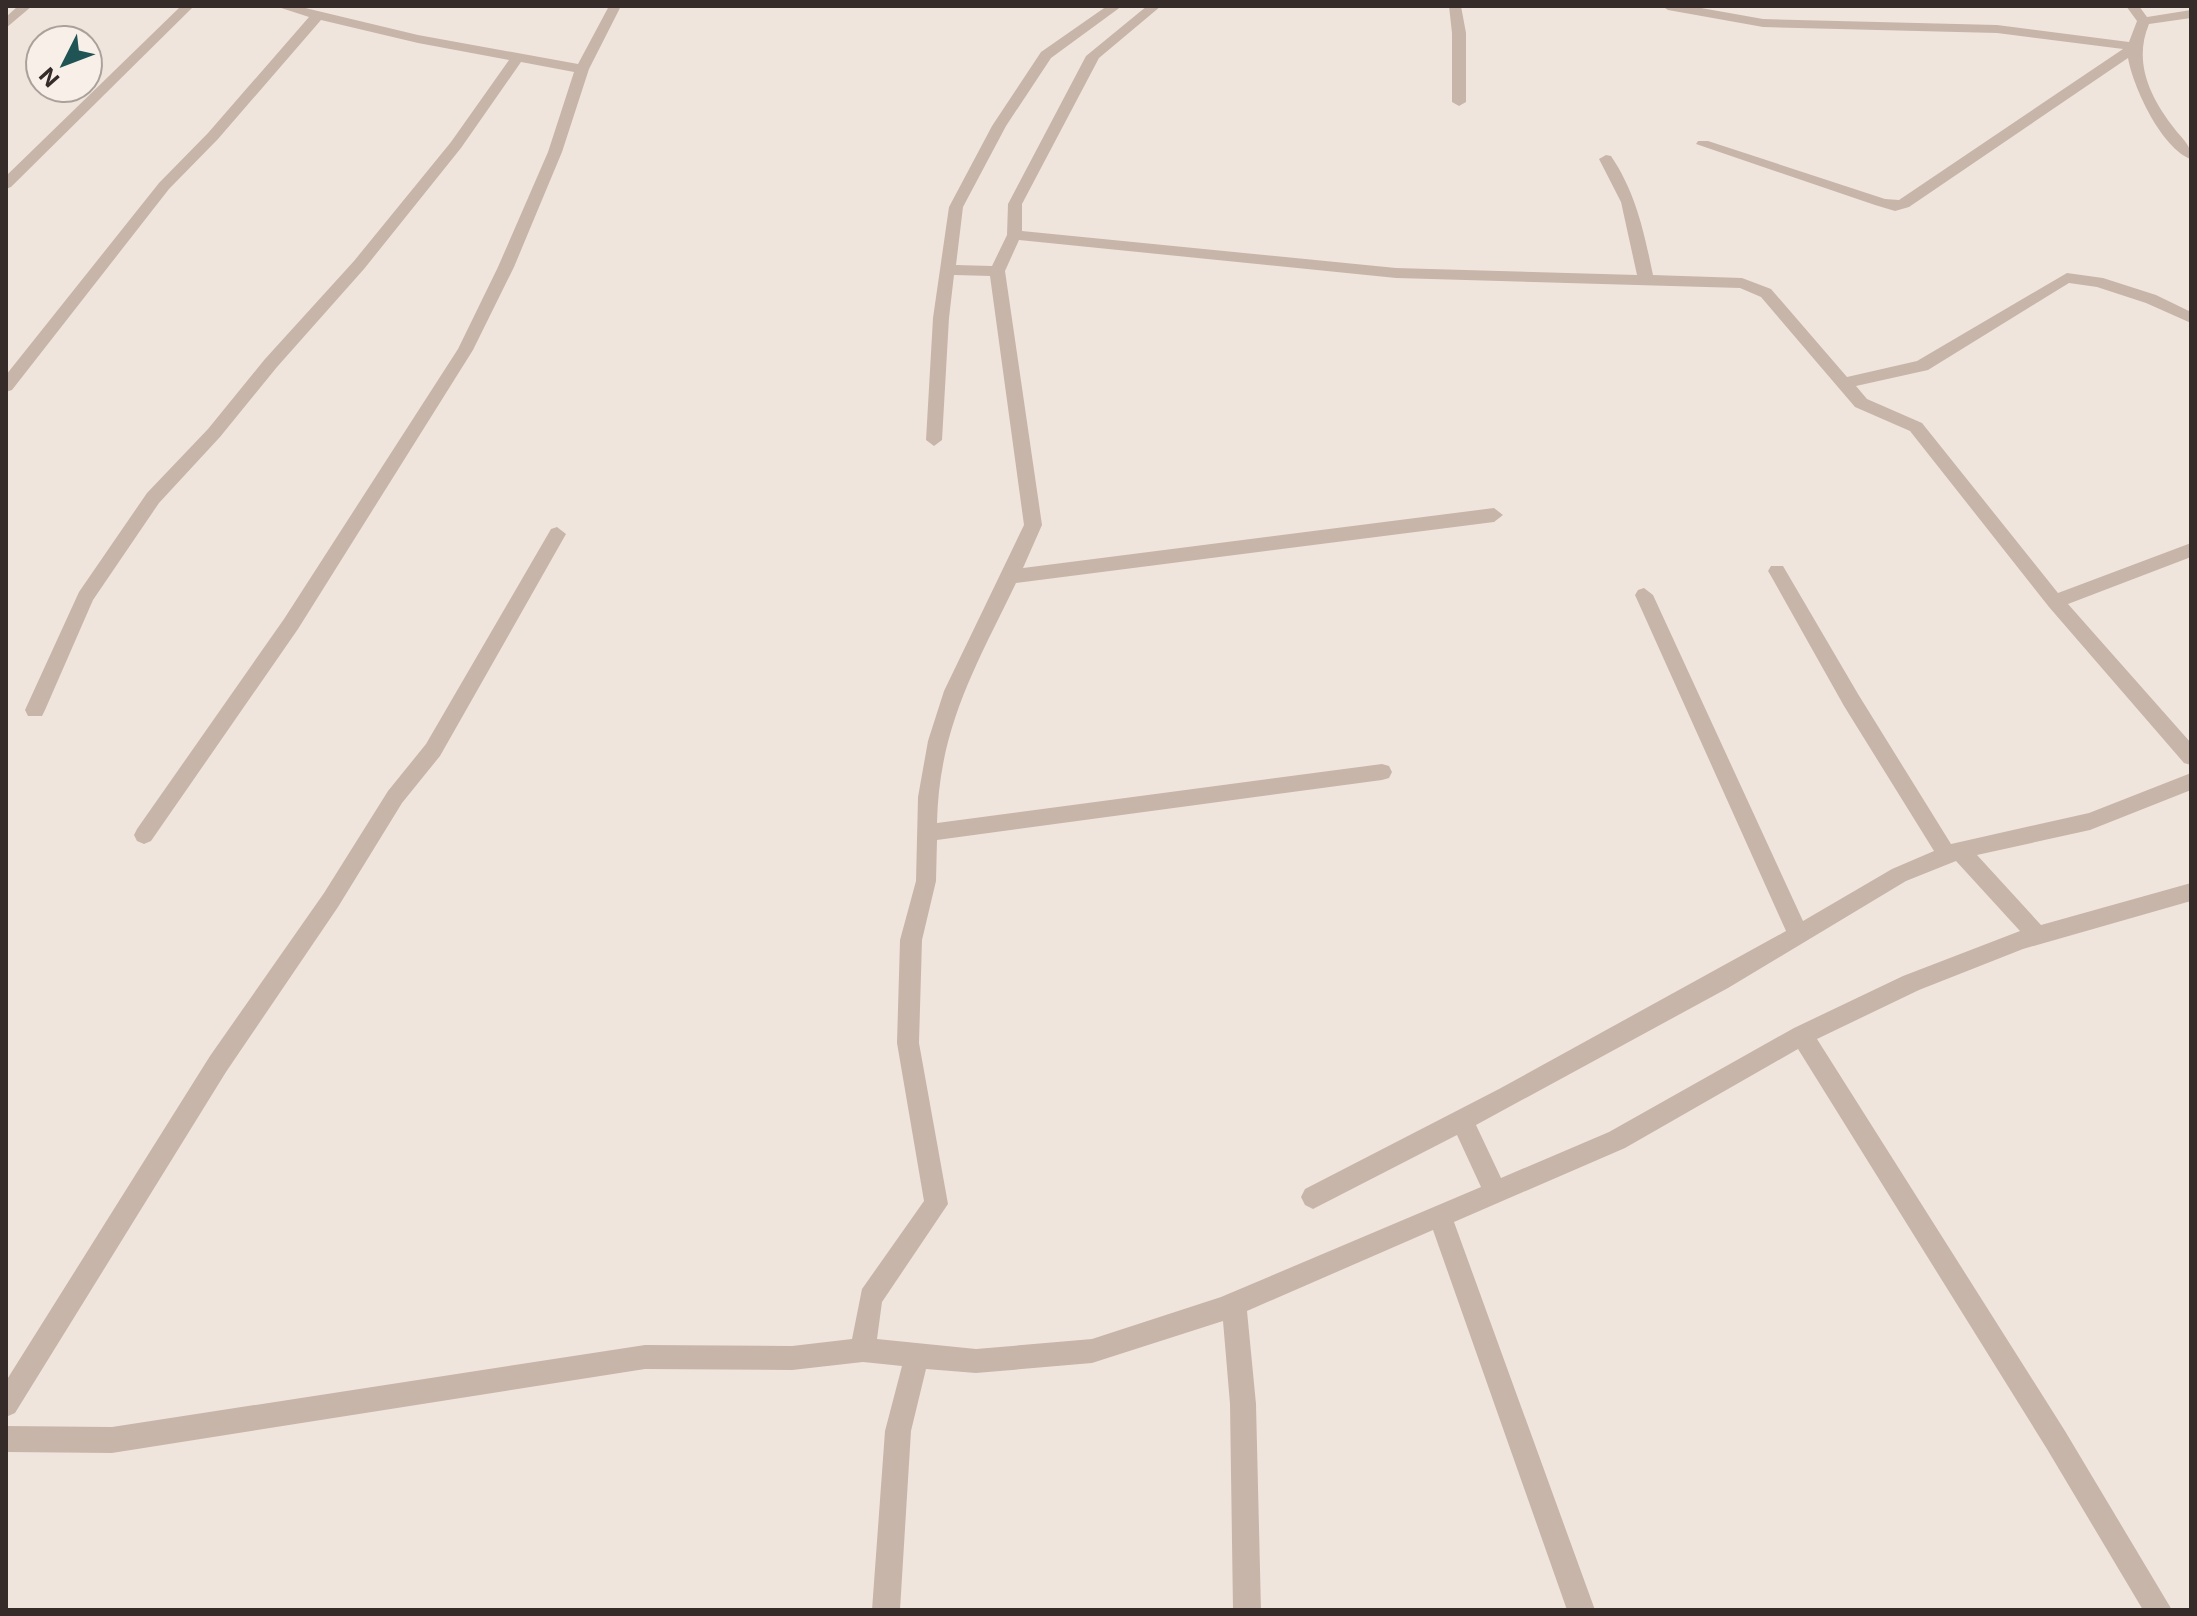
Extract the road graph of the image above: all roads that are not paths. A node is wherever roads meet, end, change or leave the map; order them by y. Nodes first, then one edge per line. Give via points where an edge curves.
1 (26, 6) edge
2 (188, 6) edge
3 (281, 6) edge
4 (615, 6) edge
5 (1155, 6) edge
6 (1455, 6) edge
7 (1668, 6) edge
8 (2132, 6) edge
9 (1115, 8) edge
10 (2191, 14) edge
11 (318, 15) junction
12 (1133, 20) junction
13 (2144, 21) junction
14 (6, 24) edge
15 (2135, 47) junction
16 (518, 57) junction
17 (582, 69) junction
18 (1459, 102) dead end
19 (1703, 144) dead end
20 (2191, 155) edge
21 (1606, 159) dead end
22 (6, 184) edge
23 (1014, 235) junction
24 (952, 270) junction
25 (994, 272) junction
26 (1646, 280) junction
27 (2189, 315) edge
28 (1844, 383) junction
29 (6, 386) edge
30 (934, 440) dead end
31 (1494, 515) dead end
32 (557, 534) dead end
33 (2191, 550) edge
34 (1777, 571) dead end
35 (1010, 577) junction
36 (1644, 595) dead end
37 (2055, 602) junction
38 (35, 710) dead end
39 (2191, 757) edge
40 (1382, 772) dead end
41 (2191, 781) edge
42 (927, 833) junction
43 (144, 835) dead end
44 (1959, 855) junction
45 (2191, 892) edge
46 (1798, 934) junction
47 (2037, 935) junction
48 (1802, 1035) junction
49 (1464, 1124) junction
50 (1493, 1186) junction
51 (1313, 1197) dead end
52 (1440, 1216) junction
53 (1234, 1303) junction
54 (863, 1350) junction
55 (917, 1356) junction
56 (6, 1404) edge
57 (6, 1439) edge
58 (886, 1610) edge
59 (1247, 1610) edge
60 (1581, 1610) edge
61 (2158, 1610) edge

1 - 14 street
2 - 22 street
3 - 11 street
4 - 17 street
5 - 12 street
6 - 18 street
7 - 15 street via 1763,23 1997,29
8 - 13 street
9 - 12 street
9 - 24 street via 1046,55 999,126 956,207
10 - 13 street
11 - 16 street
11 - 29 street via 164,186
12 - 23 street via 1093,56 1015,204
13 - 15 street
15 - 19 street via 1904,204 1880,202
15 - 20 street via 2144,94
16 - 17 street
16 - 38 street via 456,145 359,265 153,498 85,597
17 - 43 street via 555,152 465,350 291,624
21 - 26 street via 1626,192
23 - 25 street
23 - 26 street via 1396,273
24 - 25 street
24 - 30 street via 941,318
25 - 35 street via 1033,525
26 - 28 street via 1742,283 1766,293
27 - 28 street via 2098,282 2067,278 1922,366
28 - 37 street via 1861,403 1916,427
31 - 35 street
32 - 56 street via 433,750 395,797 218,1064
33 - 37 street
34 - 44 street via 1851,700
35 - 42 street via 953,691 938,741
36 - 46 street
37 - 39 street
40 - 42 street
41 - 44 street via 2090,821
42 - 54 street via 926,881 911,940 908,1043 936,1204 871,1298
44 - 46 street via 1899,875
44 - 47 street
45 - 47 street
46 - 49 street
47 - 48 street via 1911,983
48 - 50 street via 1617,1140
48 - 61 street
49 - 50 street
49 - 51 street
50 - 52 street
52 - 53 street
52 - 60 street
53 - 55 street via 1092,1351 976,1361
53 - 59 street via 1243,1404
54 - 55 street
54 - 57 street via 792,1358 645,1357 112,1440
55 - 58 street via 898,1431

